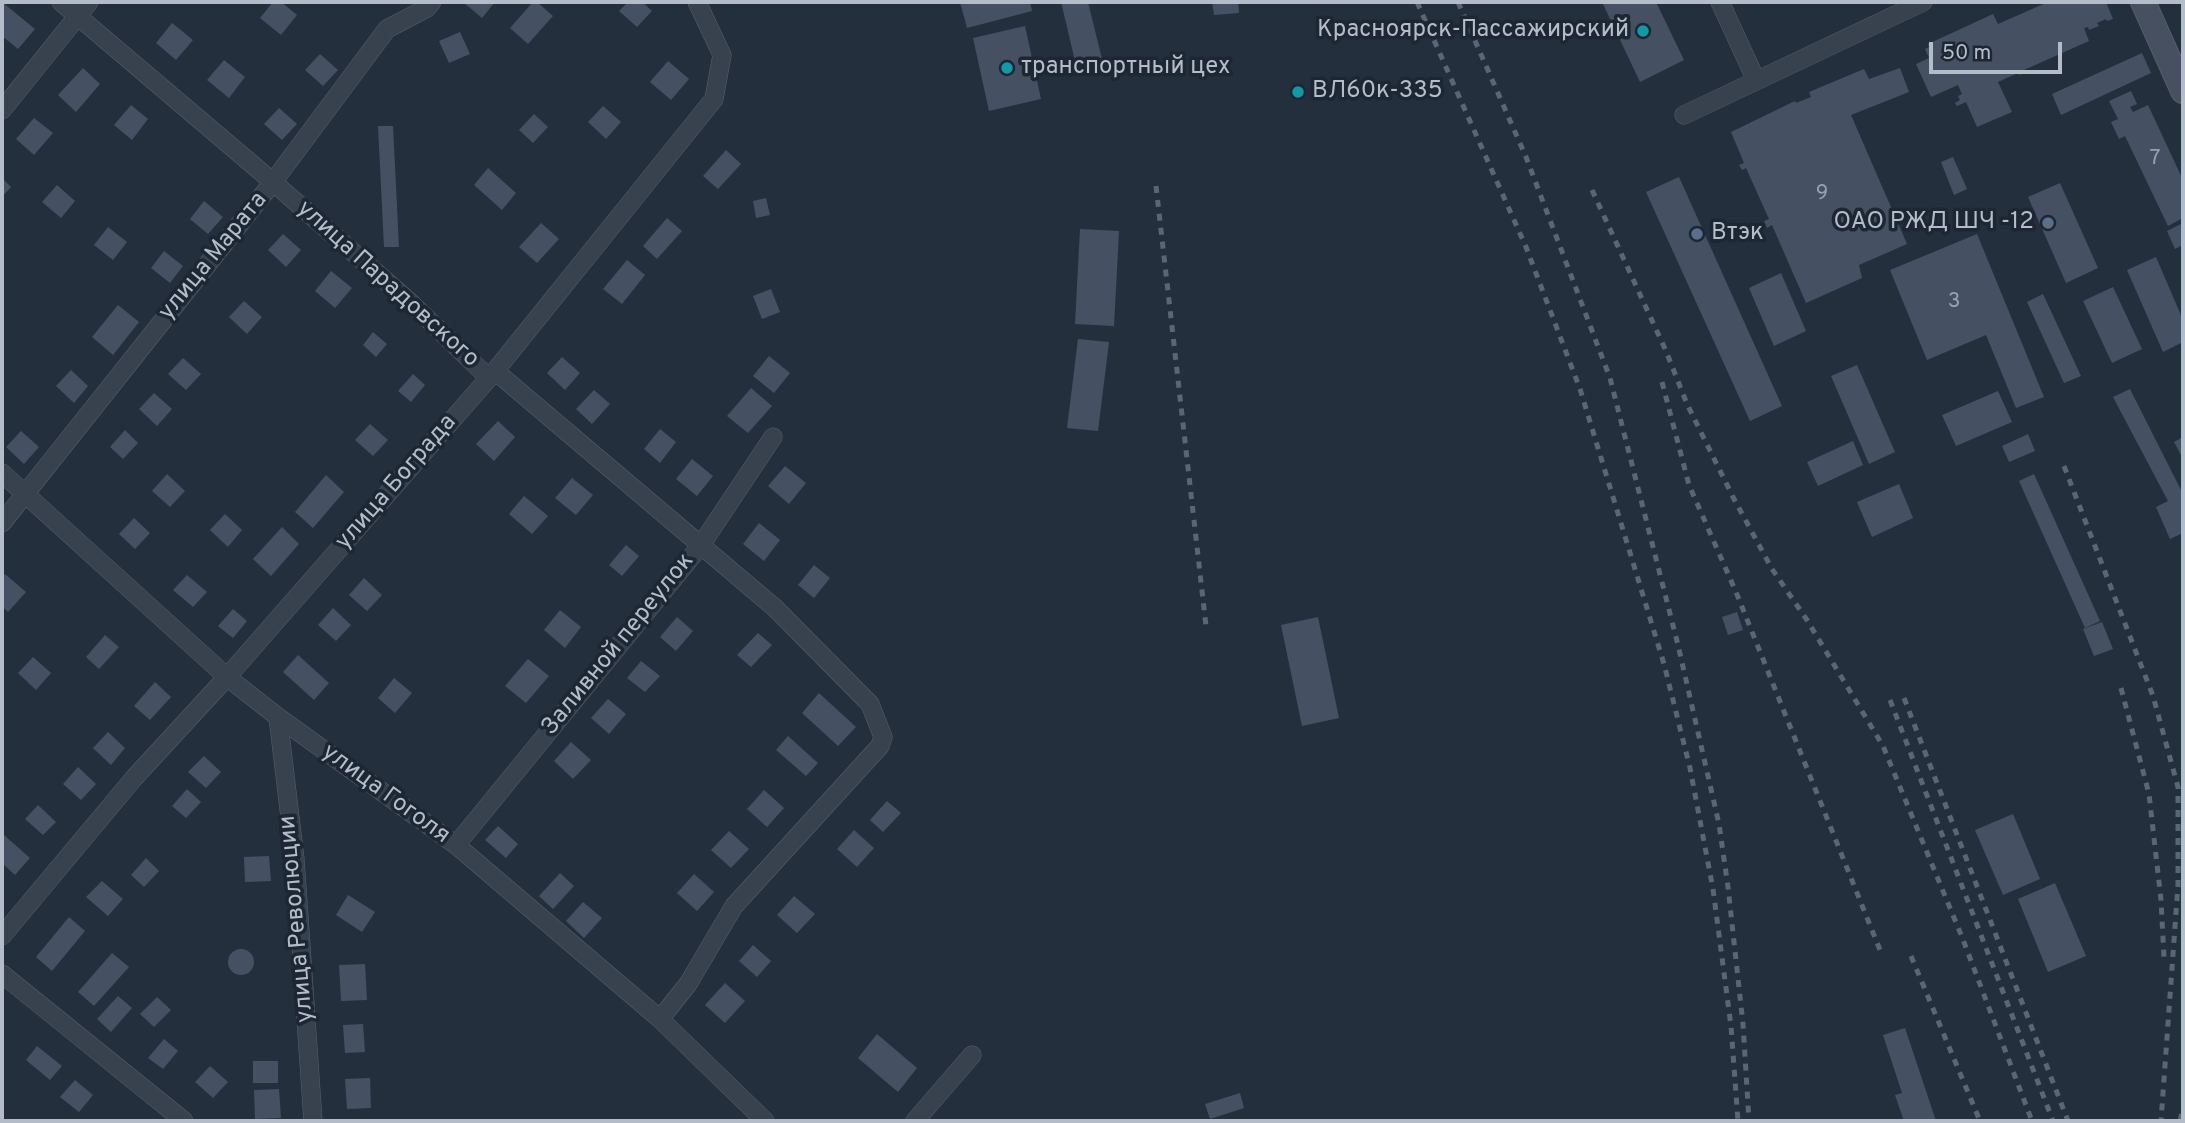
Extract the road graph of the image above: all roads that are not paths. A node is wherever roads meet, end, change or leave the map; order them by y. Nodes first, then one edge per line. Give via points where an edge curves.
1 (61, 2) edge
2 (432, 2) edge
3 (697, 2) edge
4 (1720, 2) edge
5 (1923, 2) edge
6 (2143, 2) edge
7 (84, 9) edge
8 (1756, 80) junction
9 (2183, 91) edge
10 (2, 110) edge
11 (1684, 115) dead end
12 (274, 182) junction
13 (492, 374) junction
14 (773, 437) dead end
15 (2, 473) edge
16 (26, 493) junction
17 (2, 523) edge
18 (701, 545) junction
19 (227, 677) junction
20 (278, 717) junction
21 (456, 845) junction
22 (2, 936) edge
23 (2, 974) edge
24 (660, 1019) junction
25 (972, 1055) dead end
26 (184, 1121) edge
27 (313, 1121) edge
28 (765, 1121) edge
29 (915, 1121) edge

1 - 7 street, улица Парадовского
2 - 12 street, улица Марата via 387,29
3 - 13 street, улица Бограда via 722,55 714,99
4 - 8 street
5 - 8 street
6 - 9 street
7 - 10 street
7 - 12 street, улица Парадовского
8 - 11 street
12 - 13 street, улица Парадовского
12 - 16 street, улица Марата
13 - 18 street, улица Парадовского
13 - 19 street, улица Бограда
14 - 18 street, Заливной переулок
15 - 16 street, улица Гоголя
16 - 17 street, улица Марата
16 - 19 street, улица Гоголя
18 - 21 street, Заливной переулок
18 - 24 street, улица Парадовского via 775,608 870,704 883,737 880,746 734,906 688,984
19 - 20 street, улица Гоголя
19 - 22 street, улица Бограда via 134,778
20 - 21 street, улица Гоголя
20 - 27 street, улица Революции via 295,859
21 - 24 street, улица Гоголя
23 - 26 street
24 - 28 street, улица Гоголя
25 - 29 street

